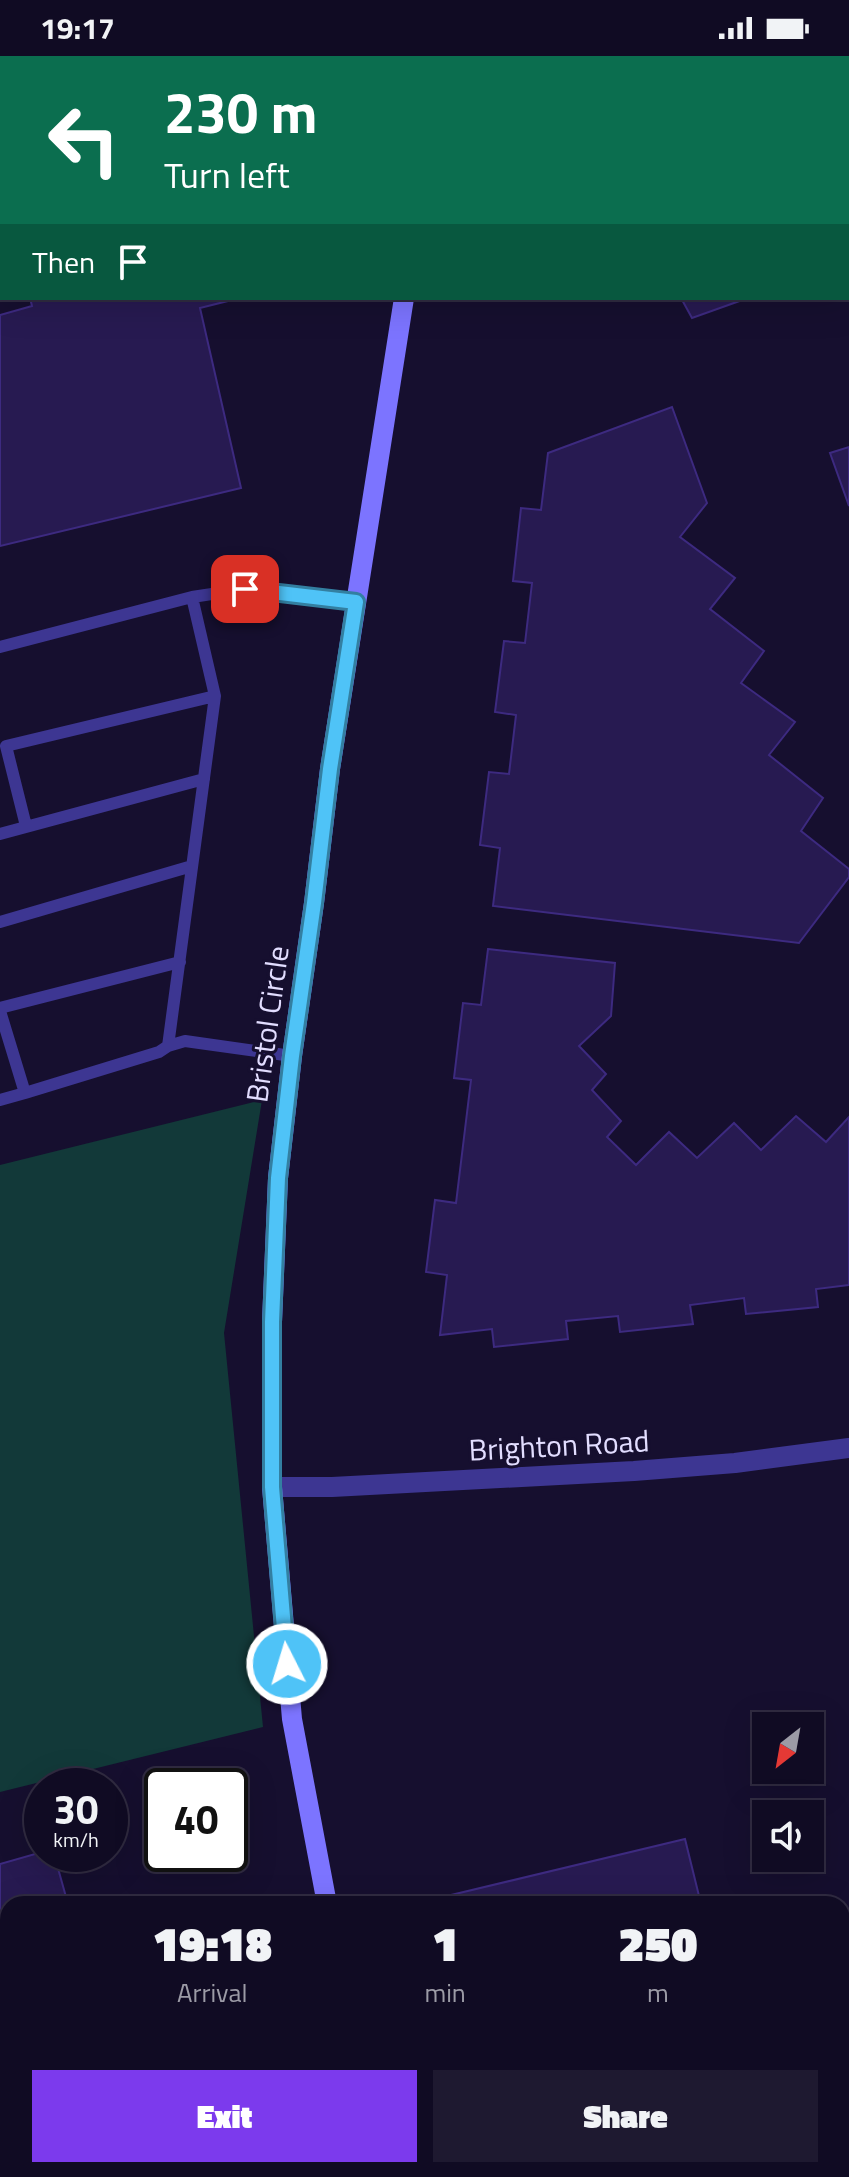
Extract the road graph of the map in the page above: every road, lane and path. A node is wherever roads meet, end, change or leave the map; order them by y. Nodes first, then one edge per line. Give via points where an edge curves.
1 (404, 300) edge
2 (192, 597) junction
3 (356, 602) junction
4 (0, 647) edge
5 (215, 696) junction
6 (204, 779) junction
7 (26, 826) junction
8 (0, 834) edge
9 (192, 866) junction
10 (0, 922) edge
11 (180, 962) junction
12 (0, 1009) edge
13 (168, 1046) junction
14 (292, 1056) junction
15 (25, 1093) junction
16 (0, 1100) edge
17 (849, 1448) edge
18 (272, 1487) junction
19 (325, 1896) edge

1 - 3 street, Bristol Circle
2 - 3 lane via 245,589
2 - 4 lane
2 - 5 lane
3 - 14 street, Bristol Circle
5 - 6 lane
5 - 7 lane via 6,746
6 - 7 lane
6 - 9 lane
7 - 8 lane
9 - 10 lane
9 - 11 lane
11 - 12 lane
11 - 13 lane
12 - 15 lane
13 - 14 lane via 185,1041
13 - 15 lane
14 - 18 street, Bristol Circle via 278,1178
15 - 16 lane
17 - 18 street, Brighton Road via 634,1471
18 - 19 street, Bristol Circle via 292,1719

